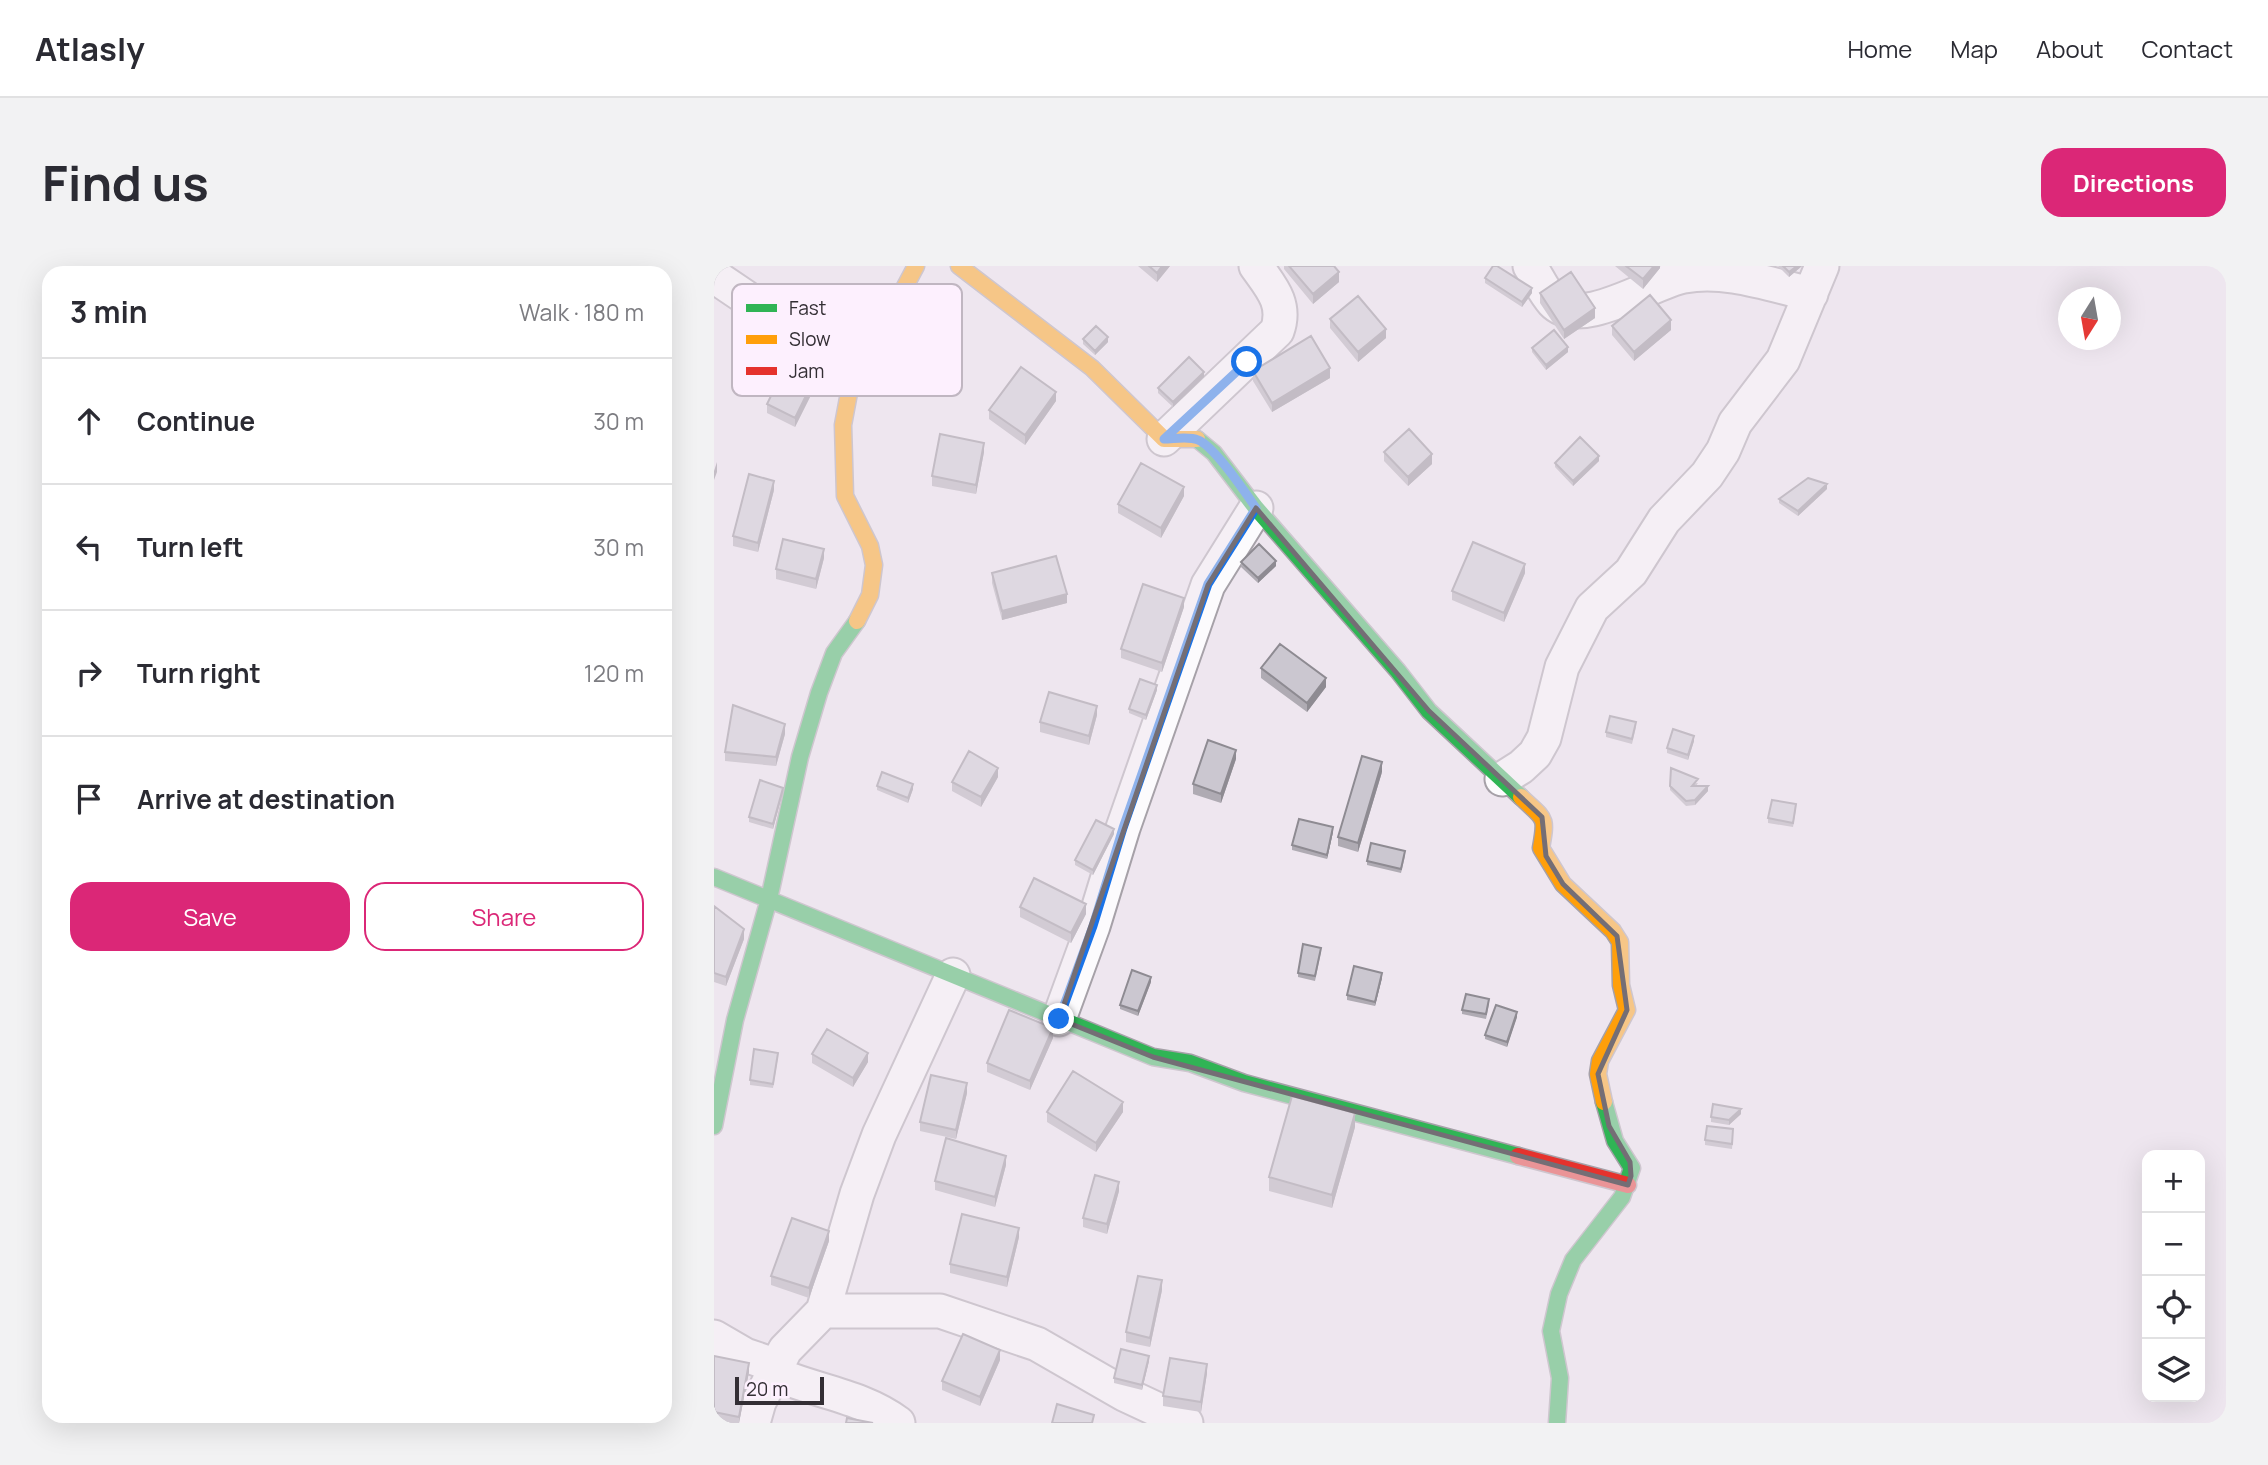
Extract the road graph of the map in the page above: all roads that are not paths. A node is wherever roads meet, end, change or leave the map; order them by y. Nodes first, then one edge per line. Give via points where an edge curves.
1 (916, 266) edge
2 (959, 266) edge
3 (1256, 266) edge
4 (1530, 266) edge
5 (714, 276) edge
6 (1817, 280) edge
7 (906, 284) edge
8 (732, 289) edge
9 (848, 396) edge
10 (1164, 439) junction
11 (1256, 508) junction
12 (1502, 779) junction
13 (714, 877) edge
14 (769, 899) junction
15 (953, 975) junction
16 (1059, 1019) junction
17 (714, 1126) edge
18 (1629, 1185) junction
19 (823, 1311) junction
20 (714, 1337) edge
21 (775, 1370) junction
22 (754, 1423) edge
23 (898, 1423) edge
24 (1186, 1423) edge
25 (1557, 1423) edge

1 - 7 street
2 - 10 street via 1092,368
3 - 10 street via 1279,301 1277,331
4 - 6 street via 1561,308 1596,311 1682,276 1712,273
5 - 8 street
6 - 12 street via 1783,360 1735,423 1716,463 1664,520 1631,572 1591,608 1562,667 1544,738 1535,754
9 - 14 street via 842,425 845,496 870,546 872,584 859,618 834,653 819,693
10 - 11 street via 1198,439
11 - 12 street via 1429,711
11 - 16 street via 1208,584
12 - 18 street via 1542,817 1541,848 1563,884 1620,942 1627,1010 1600,1061 1598,1074 1609,1126 1632,1168
13 - 14 street
14 - 15 street
14 - 17 street via 735,1020
15 - 16 street
15 - 19 street via 879,1135
16 - 18 street via 1153,1057 1190,1063 1244,1083
18 - 25 street via 1567,1271 1551,1331 1560,1381
19 - 21 street via 785,1350
19 - 24 street via 940,1311 1037,1344
20 - 21 street
21 - 22 street
21 - 23 street

